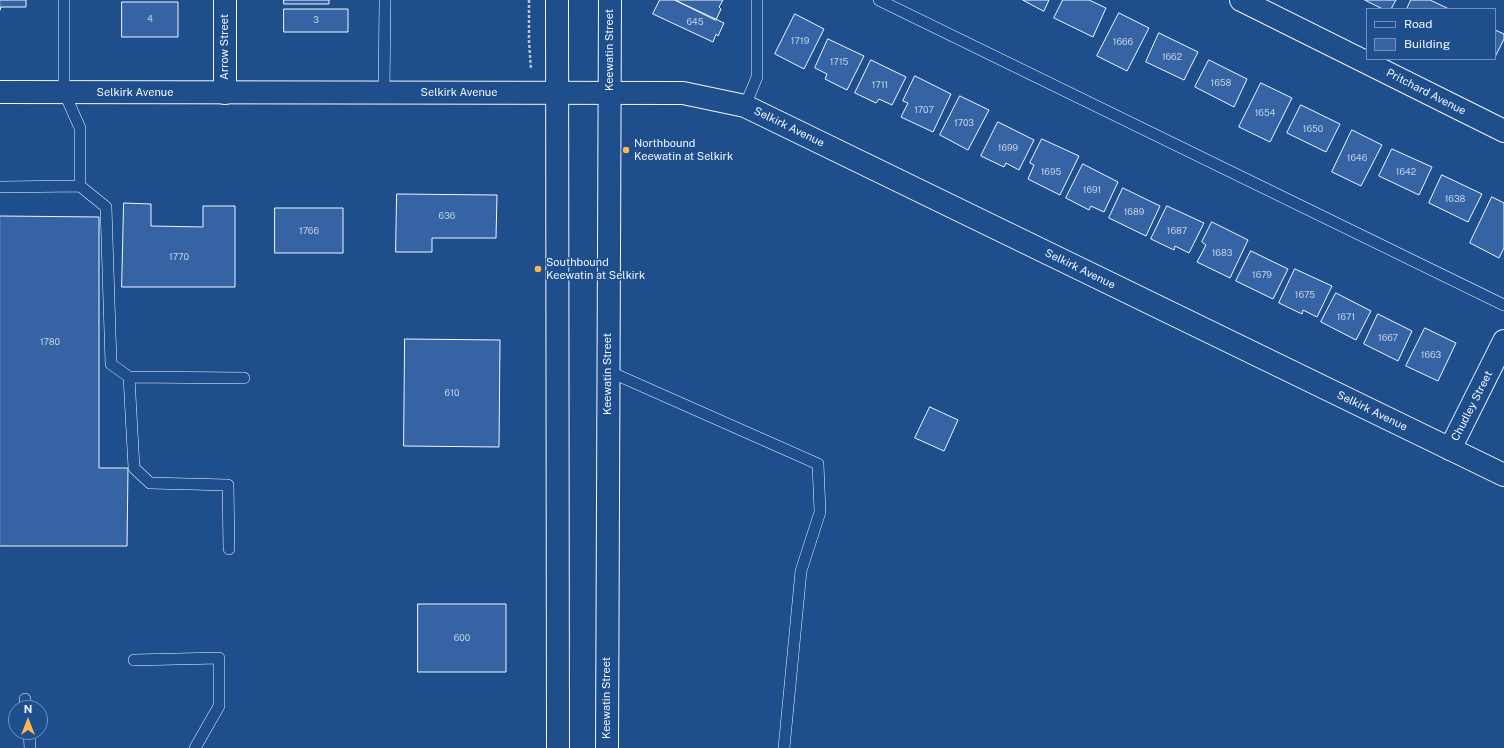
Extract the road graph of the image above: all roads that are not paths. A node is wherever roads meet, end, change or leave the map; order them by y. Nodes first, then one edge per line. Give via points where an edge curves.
1 (64, 0) edge
2 (225, 0) edge
3 (384, 0) edge
4 (557, 0) edge
5 (610, 0) edge
6 (757, 0) edge
7 (879, 0) edge
8 (1241, 0) edge
9 (0, 92) edge
10 (64, 92) junction
11 (224, 93) junction
12 (384, 93) junction
13 (558, 93) junction
14 (610, 93) junction
15 (745, 106) junction
16 (1504, 131) edge
17 (80, 186) junction
18 (0, 187) edge
19 (1504, 306) edge
20 (1504, 342) edge
21 (608, 371) junction
22 (129, 377) junction
23 (244, 378) dead end
24 (1450, 449) junction
25 (1504, 475) edge
26 (229, 549) dead end
27 (134, 660) dead end
28 (194, 748) edge
29 (558, 748) edge
30 (607, 748) edge
31 (784, 748) edge

1 - 10 lane
2 - 11 street, Arrow Street
3 - 12 lane
4 - 13 street
5 - 14 street, Keewatin Street
6 - 15 lane via 757,77
7 - 19 lane
8 - 16 street, Pritchard Avenue
9 - 10 street, Selkirk Avenue
10 - 11 street, Selkirk Avenue
10 - 17 lane via 80,128
11 - 12 street, Selkirk Avenue
12 - 13 street, Selkirk Avenue
13 - 14 street, Selkirk Avenue
13 - 29 street
14 - 15 street, Selkirk Avenue via 683,93
14 - 21 street, Keewatin Street
15 - 24 street, Selkirk Avenue
17 - 18 lane
17 - 22 lane via 106,207 111,364
20 - 24 street, Chudley Street
21 - 30 street, Keewatin Street
21 - 31 lane via 818,464 820,512 800,571
22 - 23 lane
22 - 26 lane via 134,468 150,483 228,485
24 - 25 street, Selkirk Avenue
27 - 28 lane via 219,658 219,706

